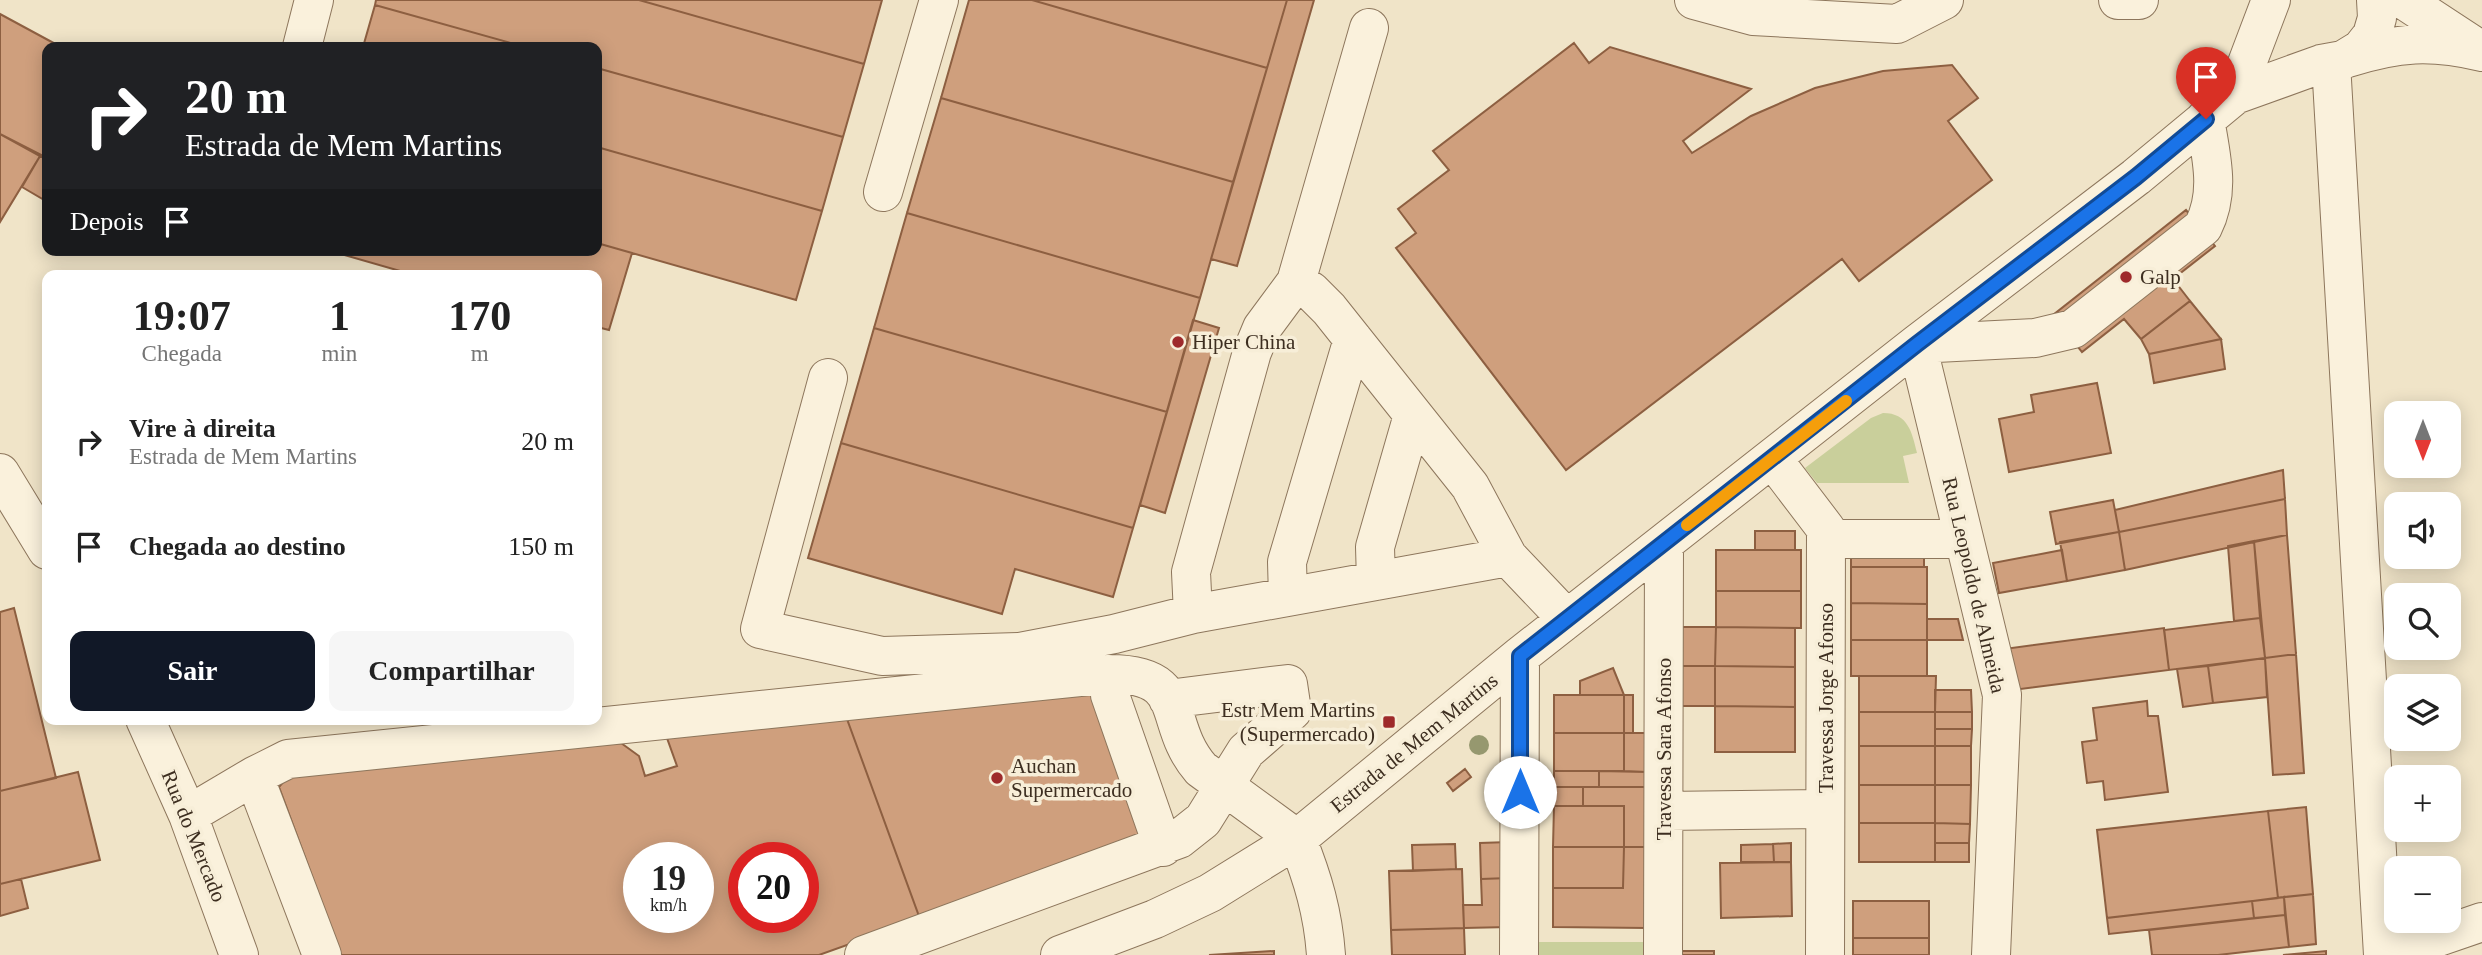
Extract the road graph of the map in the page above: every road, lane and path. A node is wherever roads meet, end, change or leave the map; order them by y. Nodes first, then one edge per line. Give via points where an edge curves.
1 (314, 0) edge
2 (939, 0) edge
3 (1693, 0) edge
4 (1944, 0) edge
5 (2118, 0) edge
6 (2139, 0) edge
7 (2145, 0) edge
8 (2272, 0) edge
9 (2376, 0) edge
10 (2404, 0) edge
11 (1369, 28) dead end
12 (303, 42) edge
13 (2482, 52) edge
14 (2331, 62) junction
15 (2235, 94) junction
16 (2206, 119) junction
17 (883, 192) dead end
18 (1296, 282) junction
19 (1353, 339) junction
20 (1917, 344) junction
21 (828, 378) dead end
22 (1413, 415) junction
23 (1772, 458) junction
24 (0, 473) edge
25 (1826, 539) junction
26 (1964, 539) junction
27 (42, 542) edge
28 (1664, 543) junction
29 (1508, 557) junction
30 (1376, 581) junction
31 (1288, 597) junction
32 (1193, 614) junction
33 (1567, 619) junction
34 (1520, 656) junction
35 (1109, 674) junction
36 (1168, 699) junction
37 (148, 725) edge
38 (254, 776) junction
39 (1224, 785) junction
40 (1825, 809) junction
41 (1664, 811) junction
42 (188, 815) junction
43 (2373, 819) junction
44 (1297, 839) junction
45 (1163, 846) junction
46 (2394, 856) edge
47 (2461, 907) edge
48 (2482, 912) edge
49 (2482, 922) edge
50 (239, 955) edge
51 (321, 955) edge
52 (864, 955) edge
53 (1060, 955) edge
54 (1326, 955) edge
55 (1519, 955) edge
56 (1663, 955) edge
57 (1825, 955) edge
58 (1991, 955) edge
59 (2384, 955) edge

1 - 12 street
2 - 17 street
3 - 4 street via 1754,16 1897,24
5 - 6 street
6 - 7 street
8 - 14 street, Estrada de Mem Martins via 2281,42 2294,54
8 - 15 street, Estrada de Mem Martins
9 - 14 street, Estrada de Mem Martins via 2372,35 2361,49
10 - 13 street
11 - 18 street
13 - 14 street via 2450,44 2401,43
14 - 15 street, Estrada de Mem Martins
14 - 43 street
15 - 16 street, Estrada de Mem Martins
16 - 20 street, Estrada de Mem Martins
16 - 20 street via 2214,199 2203,227 2193,236 2073,329 2035,338
18 - 19 street via 1311,290
18 - 32 street via 1262,328 1252,352 1191,572
19 - 22 street
19 - 31 street via 1287,562
20 - 23 street, Estrada de Mem Martins
20 - 26 street, Rua Leopoldo de Almeida
21 - 32 street via 760,629 882,656 1006,652 1114,634
22 - 29 street via 1470,486
22 - 30 street via 1375,547
23 - 25 street, Travessa Jorge Afonso via 1826,529
23 - 28 street, Estrada de Mem Martins
24 - 27 street
25 - 26 street
25 - 40 street, Travessa Jorge Afonso
26 - 58 street, Rua Leopoldo de Almeida via 2002,695
28 - 33 street, Estrada de Mem Martins
28 - 41 street, Travessa Sara Afonso
29 - 30 street
29 - 33 street
30 - 31 street
31 - 32 street
33 - 34 street, Estrada de Mem Martins
34 - 44 street, Estrada de Mem Martins
34 - 55 street
35 - 36 street via 1139,674 1162,687
35 - 38 street via 288,759
35 - 45 street via 1110,695
36 - 39 street via 1190,757
36 - 39 street via 1288,684 1292,711 1246,751
37 - 42 street, Rua do Mercado
38 - 42 street
38 - 51 street
39 - 44 street
39 - 45 street via 1203,820
40 - 41 street
40 - 57 street, Travessa Jorge Afonso
41 - 56 street, Travessa Sara Afonso
42 - 50 street, Rua do Mercado
43 - 46 street
43 - 59 street
44 - 53 street, Estrada de Mem Martins via 1188,904
44 - 54 street via 1317,889
45 - 52 street
47 - 48 street
49 - 59 street

